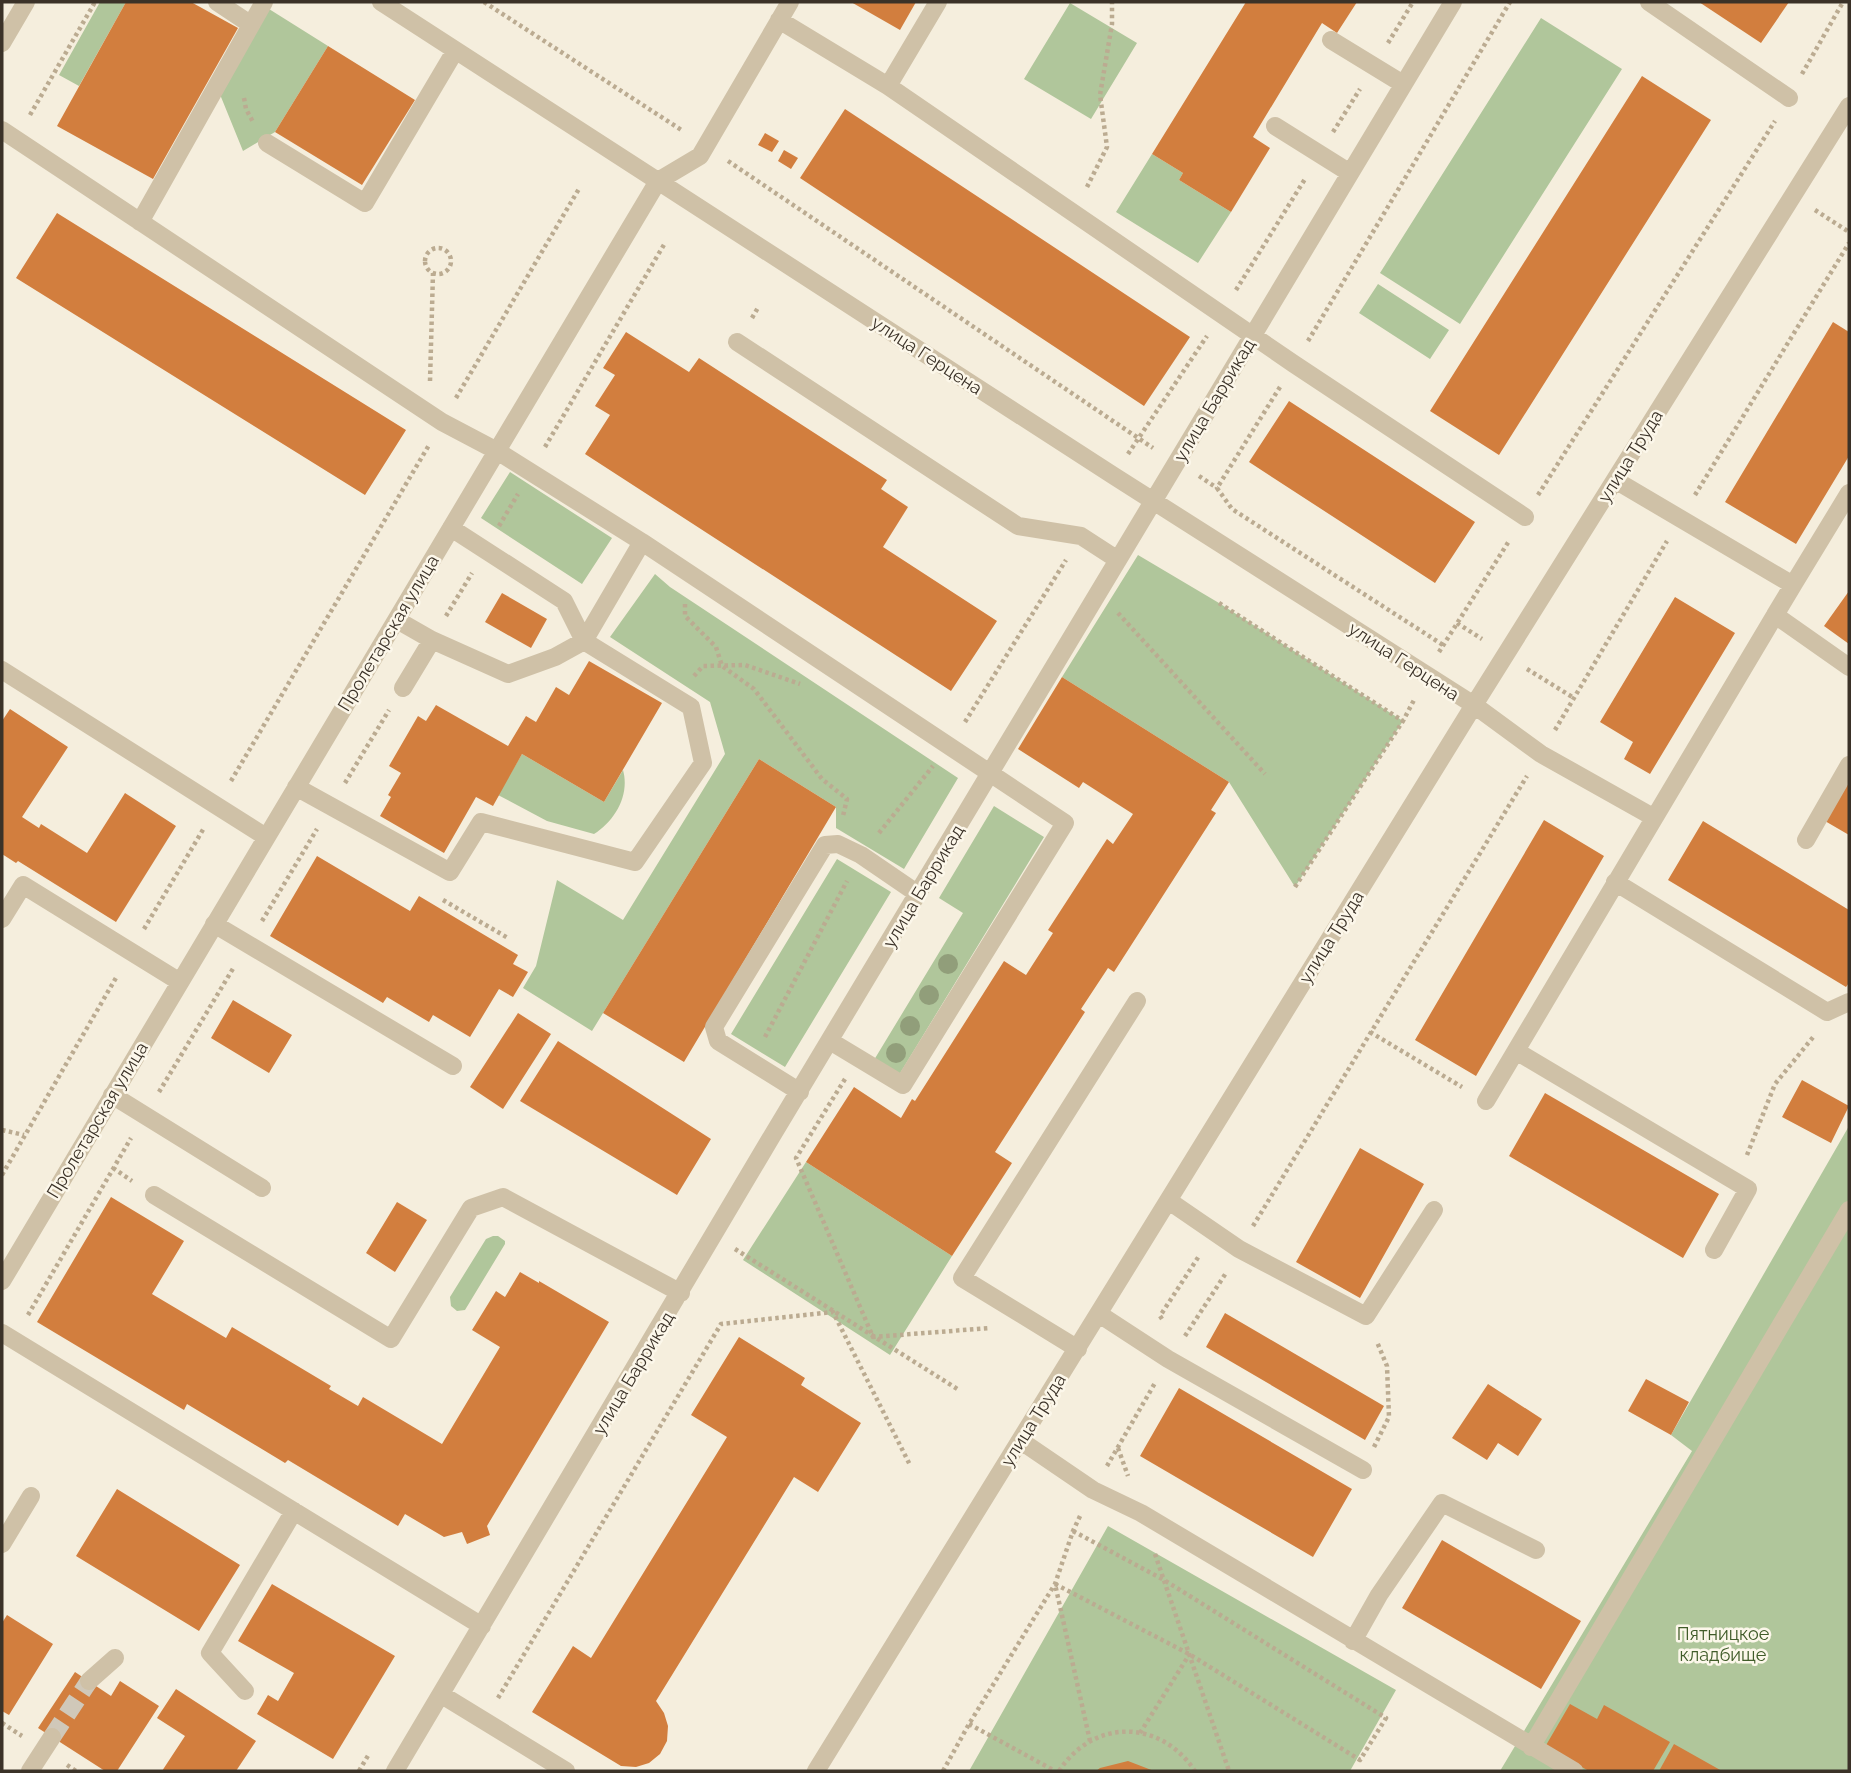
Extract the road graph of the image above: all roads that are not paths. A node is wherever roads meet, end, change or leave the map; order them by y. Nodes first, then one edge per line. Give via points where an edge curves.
1 (26, 2) edge
2 (216, 2) edge
3 (264, 2) edge
4 (381, 2) edge
5 (790, 2) edge
6 (938, 2) edge
7 (1453, 2) edge
8 (1649, 2) edge
9 (779, 20) junction
10 (250, 24) junction
11 (1331, 40) dead end
12 (2, 43) edge
13 (455, 51) junction
14 (1403, 84) junction
15 (888, 86) junction
16 (1789, 98) road end
17 (1849, 106) edge
18 (1275, 126) dead end
19 (9, 135) edge
20 (267, 143) dead end
21 (1350, 173) junction
22 (658, 181) junction
23 (140, 222) junction
24 (1254, 335) junction
25 (737, 342) dead end
26 (497, 452) junction
27 (1615, 480) junction
28 (1154, 501) junction
29 (1846, 505) edge
30 (1525, 517) road end
31 (451, 528) junction
32 (642, 542) junction
33 (1118, 560) junction
34 (1793, 586) junction
35 (1775, 615) junction
36 (397, 620) junction
37 (432, 640) junction
38 (584, 640) junction
39 (1849, 667) edge
40 (2, 670) edge
41 (403, 688) road end
42 (1474, 705) junction
43 (1849, 765) edge
44 (990, 775) junction
45 (296, 787) junction
46 (1653, 817) junction
47 (266, 837) junction
48 (1806, 840) dead end
49 (1615, 882) junction
50 (918, 894) junction
51 (2, 919) edge
52 (214, 924) junction
53 (180, 982) junction
54 (1137, 1002) dead end
55 (1849, 1002) edge
56 (830, 1041) junction
57 (1516, 1051) junction
58 (453, 1066) dead end
59 (800, 1091) junction
60 (112, 1096) junction
61 (1486, 1101) road end
62 (262, 1188) dead end
63 (154, 1195) dead end
64 (1169, 1201) junction
65 (1434, 1210) dead end
66 (1849, 1210) edge
67 (1714, 1250) dead end
68 (2, 1281) edge
69 (681, 1293) junction
70 (1099, 1314) junction
71 (8, 1336) edge
72 (1078, 1349) junction
73 (1021, 1441) junction
74 (1363, 1470) road end
75 (31, 1496) dead end
76 (295, 1511) junction
77 (2, 1544) edge
78 (1536, 1549) dead end
79 (482, 1626) junction
80 (1353, 1641) junction
81 (116, 1658) dead end
82 (89, 1681) tunnel mouth
83 (244, 1691) dead end
84 (442, 1695) junction
85 (52, 1737) tunnel mouth
86 (1531, 1747) junction
87 (30, 1771) edge
88 (397, 1771) edge
89 (566, 1771) edge
90 (816, 1771) edge
91 (1574, 1771) edge

1 - 12 street
2 - 10 street
3 - 10 street
4 - 13 street, улица Герцена
5 - 9 street, Пролетарская улица
6 - 15 street
7 - 14 street, улица Баррикад
8 - 16 street
9 - 15 street
9 - 22 street, Пролетарская улица via 700,156
10 - 23 street
11 - 14 street
13 - 20 street via 365,203
13 - 22 street, улица Герцена
14 - 21 street, улица Баррикад
15 - 24 street
17 - 27 street, улица Труда
18 - 21 street
19 - 23 street
21 - 24 street, улица Баррикад
22 - 26 street, Пролетарская улица
22 - 28 street, улица Герцена
23 - 26 street via 435,418
24 - 28 street, улица Баррикад
24 - 30 street
25 - 33 street via 1018,526 1081,536
26 - 31 street, Пролетарская улица
26 - 32 street
27 - 34 street
27 - 42 street, улица Труда
28 - 33 street, улица Баррикад
28 - 42 street, улица Герцена
29 - 34 street
31 - 36 street, Пролетарская улица
31 - 38 street via 564,601
32 - 38 street
32 - 44 street
33 - 44 street, улица Баррикад
34 - 35 street
35 - 39 street
35 - 46 street
36 - 37 street
36 - 45 street, Пролетарская улица
37 - 38 street via 508,674 555,657
37 - 41 street
38 - 45 street via 691,707 703,763 635,862 481,822 450,872
40 - 47 street
42 - 46 street, улица Герцена via 1541,754
42 - 64 street, улица Труда
43 - 48 street
44 - 50 street, улица Баррикад
44 - 56 street via 1065,823 903,1085
45 - 47 street, Пролетарская улица
46 - 49 street
47 - 52 street, Пролетарская улица
49 - 55 street via 1826,1012
49 - 57 street
50 - 56 street, улица Баррикад
50 - 59 street via 861,855 838,844 825,845 714,1027 718,1041
51 - 53 street via 23,885
52 - 53 street, Пролетарская улица
52 - 58 street
53 - 60 street, Пролетарская улица
54 - 72 street via 962,1278
56 - 59 street, улица Баррикад
57 - 61 street
57 - 67 street via 1748,1189
59 - 69 street, улица Баррикад
60 - 62 street
60 - 68 street, Пролетарская улица
63 - 69 street via 391,1339 471,1208 503,1197
64 - 65 street via 1238,1249 1366,1315
64 - 70 street, улица Труда
66 - 86 street
69 - 79 street, улица Баррикад
70 - 72 street, улица Труда
70 - 74 street via 1173,1353
71 - 76 street
72 - 73 street, улица Труда
73 - 80 street via 1093,1490
73 - 90 street, улица Труда
75 - 77 street
76 - 79 street
76 - 83 street via 210,1653
78 - 80 street via 1442,1503
79 - 84 street, улица Баррикад
80 - 86 street
81 - 82 street
84 - 88 street, улица Баррикад
84 - 89 street
85 - 87 street
86 - 91 street

